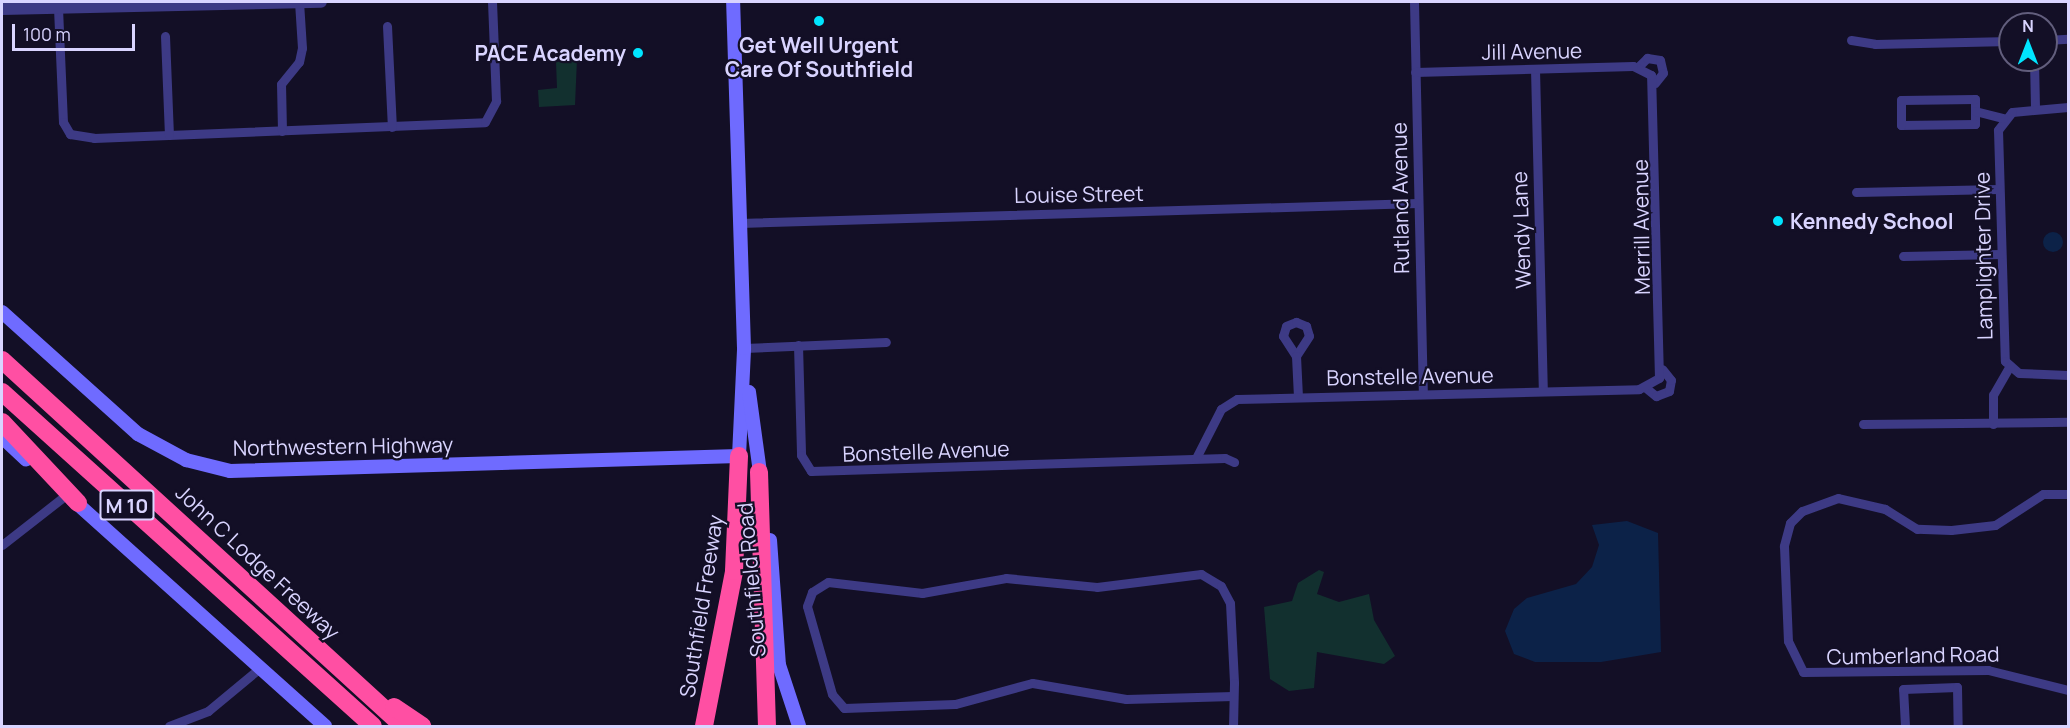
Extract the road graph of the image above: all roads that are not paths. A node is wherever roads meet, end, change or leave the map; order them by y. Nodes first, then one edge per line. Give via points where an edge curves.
1 (299, 2) edge
2 (321, 2) edge
3 (492, 2) edge
4 (733, 2) edge
5 (1414, 2) edge
6 (199, 4) edge
7 (58, 8) junction
8 (2, 9) edge
9 (387, 26) dead end
10 (165, 36) dead end
11 (1851, 40) dead end
12 (1998, 41) edge
13 (1638, 67) junction
14 (1535, 69) junction
15 (1415, 72) junction
16 (1649, 72) joint
17 (2034, 72) edge
18 (1655, 83) junction
19 (2068, 107) edge
20 (2035, 108) junction
21 (1975, 111) junction
22 (2003, 118) junction
23 (392, 127) junction
24 (282, 131) junction
25 (169, 135) junction
26 (1999, 189) junction
27 (1856, 192) dead end
28 (1418, 203) junction
29 (740, 224) junction
30 (2001, 254) junction
31 (1903, 256) dead end
32 (2, 312) edge
33 (886, 342) dead end
34 (798, 345) junction
35 (744, 353) junction
36 (1296, 356) dead end
37 (2, 360) edge
38 (2010, 366) junction
39 (1662, 369) junction
40 (2068, 375) edge
41 (1656, 382) joint
42 (1646, 388) junction
43 (1543, 391) junction
44 (2, 392) edge
45 (1423, 394) junction
46 (1298, 397) junction
47 (2, 422) edge
48 (2068, 422) edge
49 (1863, 424) dead end
50 (1993, 424) junction
51 (2, 437) edge
52 (739, 456) junction
53 (1196, 458) junction
54 (1234, 462) dead end
55 (759, 472) junction
56 (2068, 494) edge
57 (72, 499) junction
58 (166, 509) junction
59 (2, 545) edge
60 (261, 667) junction
61 (2068, 690) edge
62 (1233, 696) junction
63 (184, 725) edge
64 (169, 726) edge
65 (325, 726) edge
66 (372, 726) edge
67 (403, 726) edge
68 (422, 726) edge
69 (704, 726) edge
70 (767, 726) edge
71 (799, 726) edge
72 (1233, 726) edge
73 (1905, 726) edge
74 (1958, 726) edge

1 - 2 street
1 - 6 street
1 - 24 street via 302,48 299,62 281,84
3 - 23 street via 496,101 490,118 478,124
4 - 29 main road, Southfield Road
5 - 15 street, Rutland Avenue
6 - 7 street
7 - 8 street
7 - 25 street via 66,130 87,138
9 - 23 street
10 - 25 street
11 - 12 street via 1875,44
13 - 14 street, Jill Avenue
13 - 16 street, Jill Avenue
13 - 18 street via 1647,58 1660,60 1663,74
14 - 15 street, Jill Avenue
14 - 43 street, Wendy Lane
15 - 28 street, Rutland Avenue
16 - 18 street, Merrill Avenue
17 - 20 street
18 - 39 street, Merrill Avenue
19 - 20 street
20 - 22 street
21 - 21 street via 1975,99 1901,100 1901,125 1975,124
21 - 22 street
22 - 26 street, Lamplighter Drive via 1998,130
23 - 24 street
24 - 25 street
26 - 27 street
26 - 30 street, Lamplighter Drive
28 - 29 street, Louise Street
28 - 45 street, Rutland Avenue
29 - 35 main road, Southfield Road
30 - 31 street
30 - 38 street, Lamplighter Drive via 2003,353
32 - 52 main road, Northwestern Highway via 138,434 186,460 222,469
33 - 34 street
34 - 35 street
34 - 53 street, Bonstelle Avenue via 803,465 817,472
35 - 52 main road, Southfield Road
35 - 55 main road, Southfield Road
36 - 46 street
37 - 58 highway, John C Lodge Freeway / M 10
38 - 40 street via 2030,375
38 - 50 street, Lamplighter Drive via 1993,395
39 - 41 street, Merrill Avenue
39 - 42 street via 1671,380 1669,391 1656,396
41 - 42 street, Bonstelle Avenue
42 - 43 street, Bonstelle Avenue
43 - 45 street, Bonstelle Avenue
44 - 66 highway, John C Lodge Freeway / M 10
45 - 46 street, Bonstelle Avenue
46 - 53 street, Bonstelle Avenue via 1231,401 1221,409
47 - 57 highway
48 - 50 street
49 - 50 street
51 - 57 main road
52 - 69 highway, Southfield Freeway via 734,572
53 - 54 street, Bonstelle Avenue
55 - 70 highway
55 - 71 main road, Southfield Road via 767,506 779,665
56 - 61 street, Cumberland Road via 2043,494 2005,521 1973,529 1917,529 1885,509 1853,499 1816,502 1790,523 1784,546 1788,641 1794,663 1811,675 2009,672
57 - 59 street
57 - 60 main road
58 - 67 highway, John C Lodge Freeway / M 10
58 - 68 highway
60 - 63 street via 217,705
60 - 65 main road
62 - 62 street via 1230,603 1221,586 1202,574 1105,587 1006,578 922,593 828,582 812,592 807,606 832,694 849,709 955,704 1032,683 1126,699
62 - 72 street
63 - 64 street
73 - 74 street via 1904,689 1957,687

